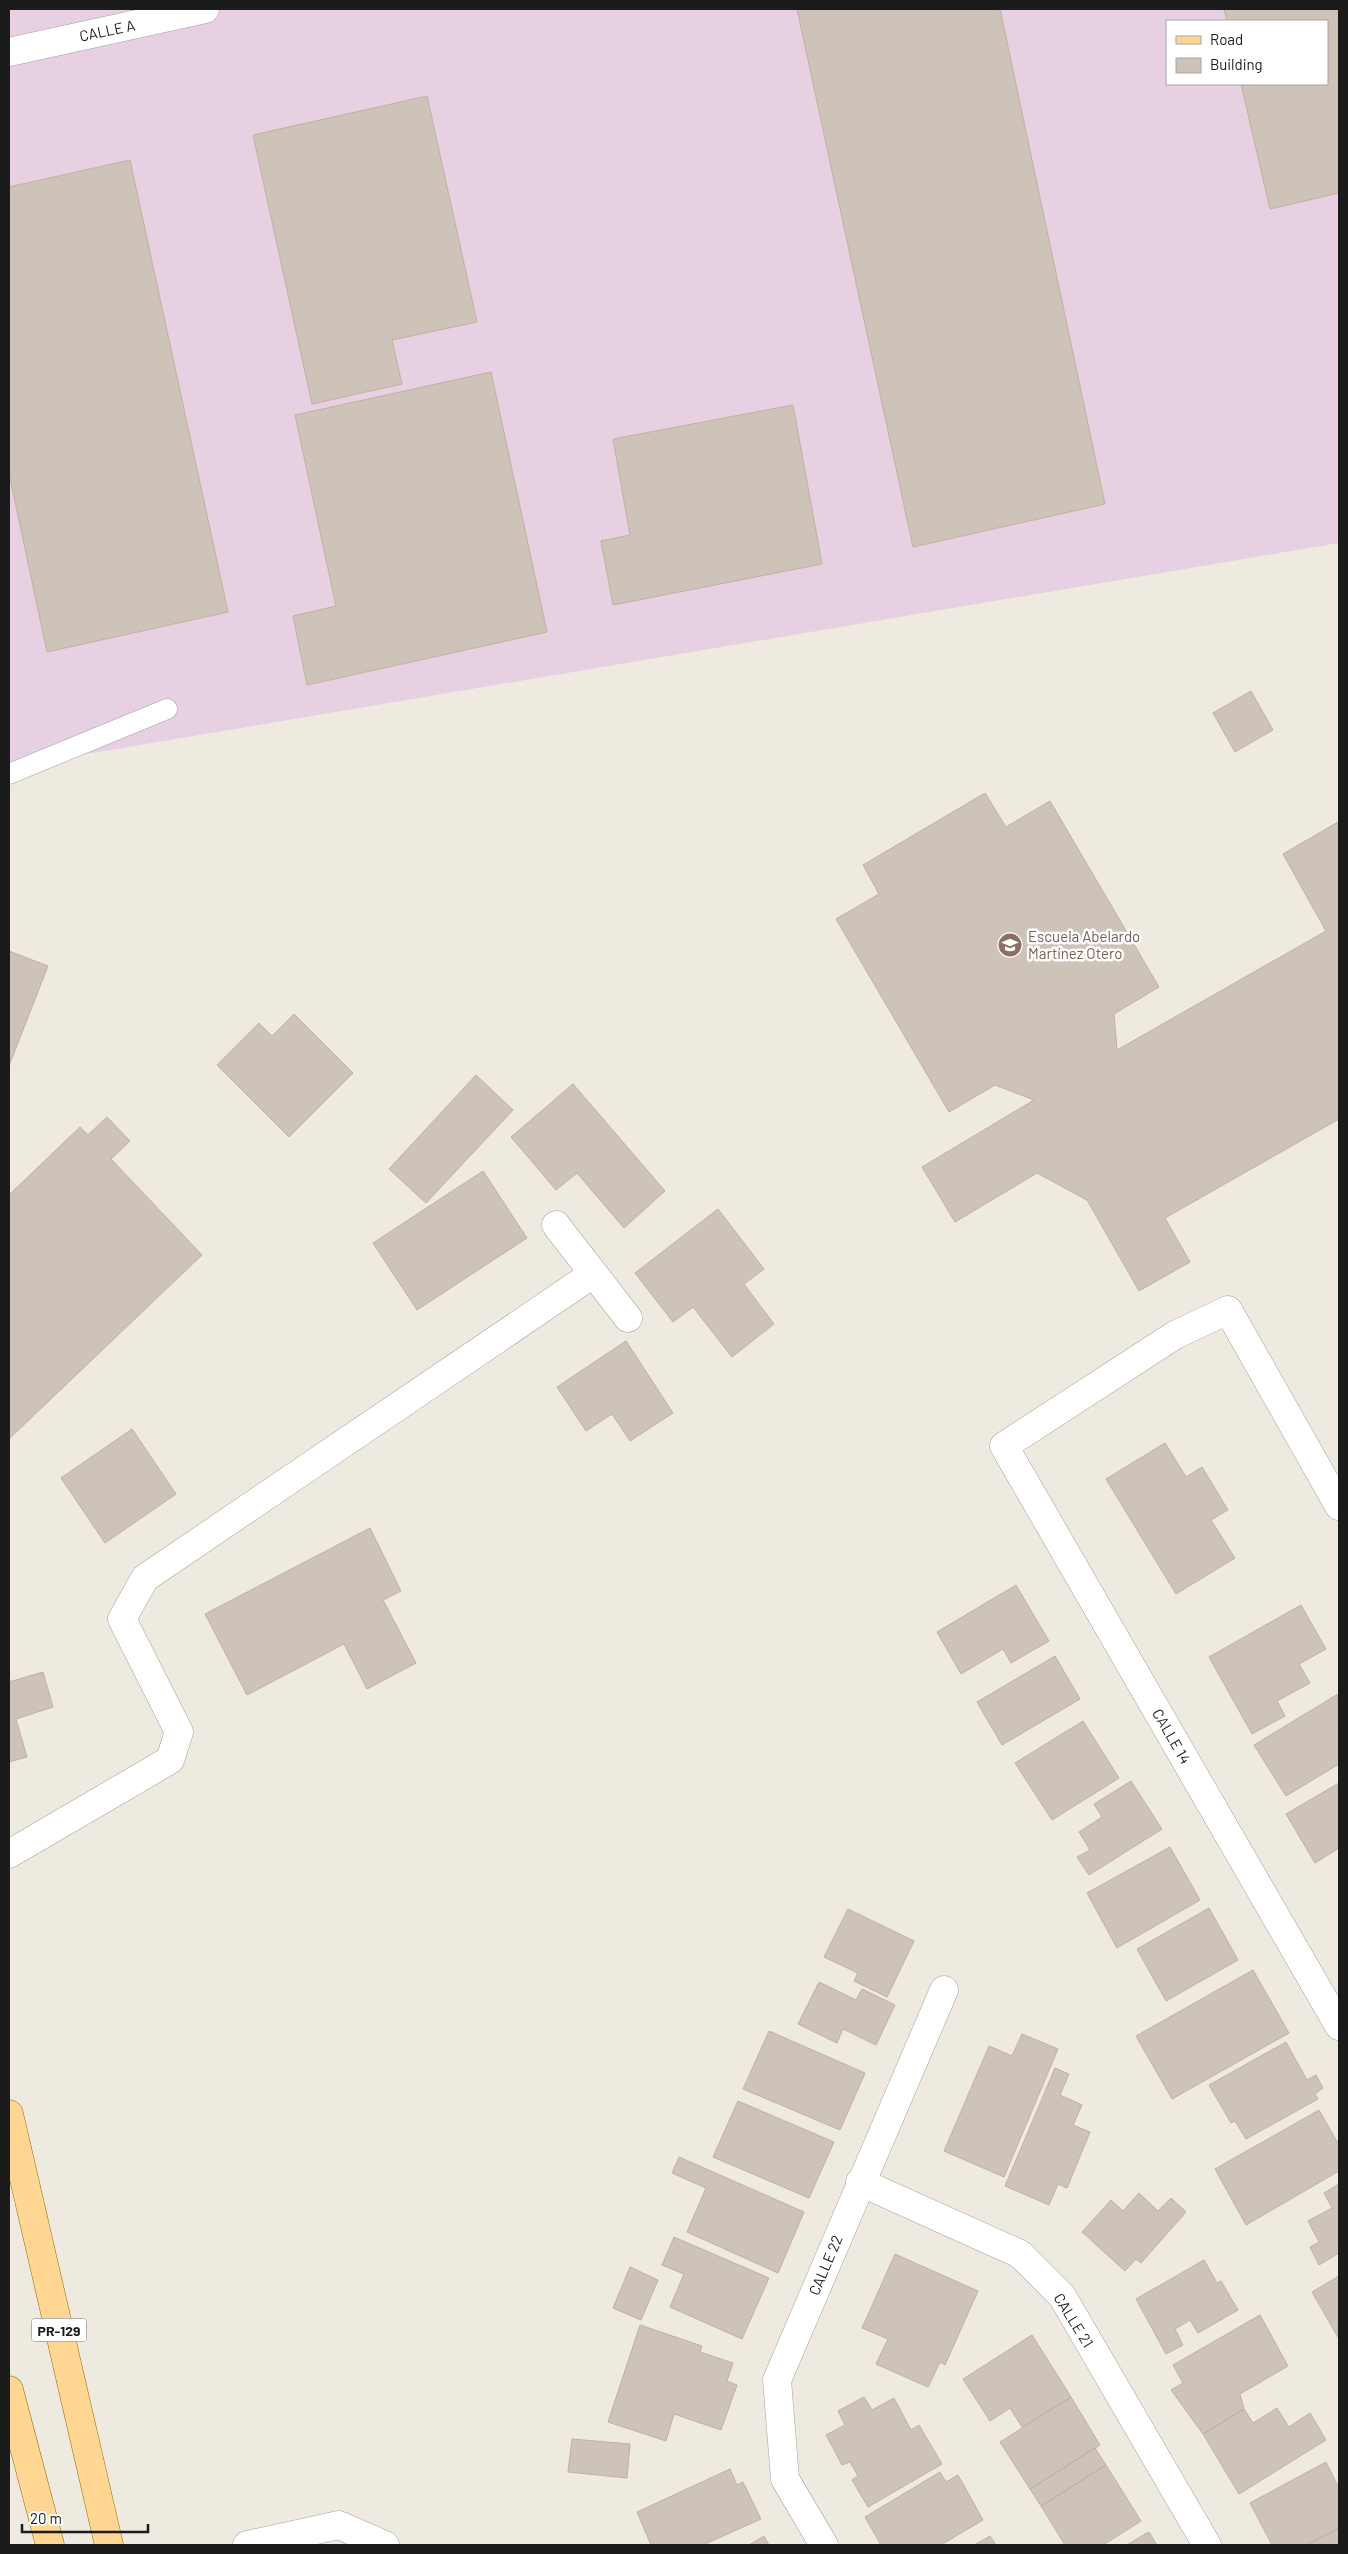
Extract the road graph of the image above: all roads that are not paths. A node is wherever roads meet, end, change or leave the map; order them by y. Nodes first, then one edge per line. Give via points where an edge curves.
1 (206, 9) edge
2 (9, 52) edge
3 (168, 709) dead end
4 (9, 774) edge
5 (556, 1225) dead end
6 (593, 1274) junction
7 (628, 1318) dead end
8 (1339, 1506) edge
9 (9, 1854) edge
10 (944, 1990) dead end
11 (1339, 2026) edge
12 (9, 2114) edge
13 (860, 2182) junction
14 (9, 2390) edge
15 (50, 2545) edge
16 (109, 2545) edge
17 (248, 2545) edge
18 (385, 2545) edge
19 (824, 2545) edge
20 (1207, 2545) edge

1 - 2 street, CALLE A
3 - 4 lane
5 - 6 street
6 - 7 street
6 - 9 street via 145,1578 122,1619 179,1732 170,1760
8 - 11 street, CALLE 14 via 1228,1310 1175,1335 1004,1446
10 - 13 street, CALLE 22
12 - 16 main road, PR-129
13 - 19 street, CALLE 22 via 777,2380 785,2479
13 - 20 street, CALLE 21 via 1020,2254 1062,2296
14 - 15 main road
17 - 18 street via 339,2525

